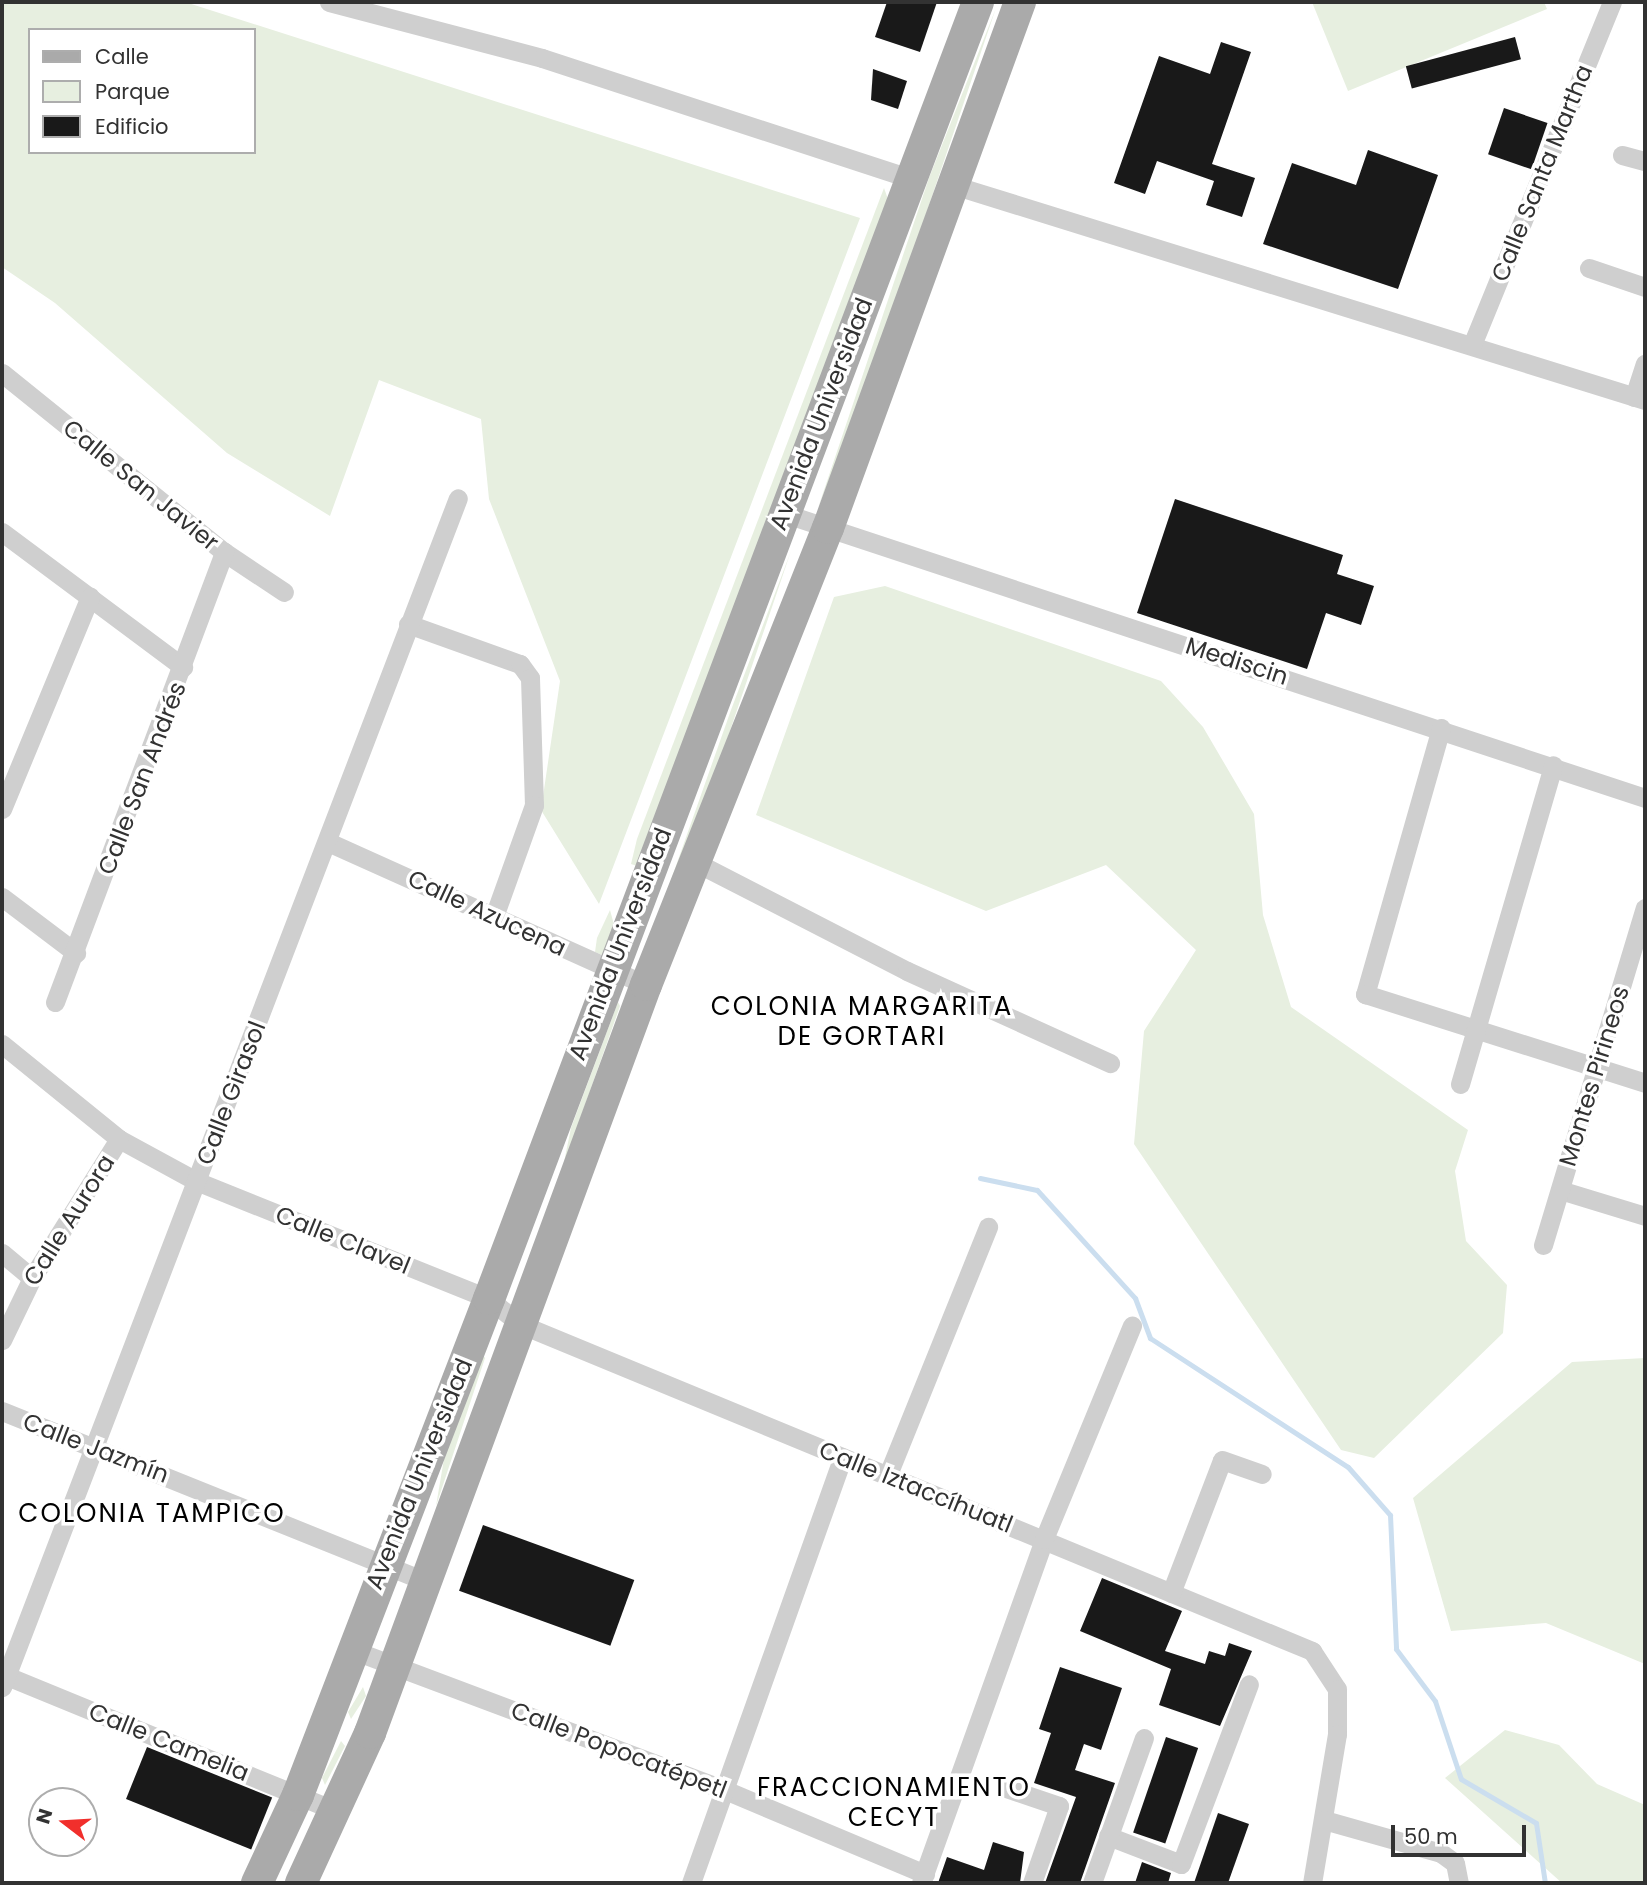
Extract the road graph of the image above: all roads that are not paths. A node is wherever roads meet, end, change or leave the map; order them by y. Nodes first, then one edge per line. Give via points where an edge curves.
1 (329, 2) edge
2 (978, 2) edge
3 (1020, 2) edge
4 (1612, 2) edge
5 (1622, 155) dead end
6 (1645, 161) edge
7 (912, 178) junction
8 (953, 184) junction
9 (1589, 268) dead end
10 (1645, 287) edge
11 (1472, 345) junction
12 (1645, 364) edge
13 (2, 373) edge
14 (1639, 399) edge
15 (458, 498) dead end
16 (783, 513) junction
17 (828, 528) junction
18 (2, 532) edge
19 (224, 552) junction
20 (284, 592) dead end
21 (90, 597) junction
22 (408, 624) junction
23 (183, 667) junction
24 (1441, 728) junction
25 (1553, 765) junction
26 (1645, 798) edge
27 (2, 809) edge
28 (328, 842) junction
29 (697, 863) junction
30 (2, 897) edge
31 (1645, 908) edge
32 (495, 914) junction
33 (1640, 944) edge
34 (76, 953) junction
35 (609, 970) junction
36 (646, 985) junction
37 (55, 1002) dead end
38 (1476, 1031) junction
39 (2, 1044) edge
40 (1110, 1063) dead end
41 (1597, 1068) junction
42 (1645, 1083) edge
43 (1460, 1084) dead end
44 (119, 1139) junction
45 (196, 1181) junction
46 (1560, 1190) junction
47 (1645, 1216) edge
48 (988, 1227) dead end
49 (1544, 1245) dead end
50 (2, 1253) edge
51 (32, 1278) junction
52 (489, 1299) junction
53 (520, 1324) junction
54 (1132, 1325) dead end
55 (2, 1340) edge
56 (2, 1411) edge
57 (95, 1447) junction
58 (843, 1457) junction
59 (1262, 1474) dead end
60 (887, 1477) junction
61 (1044, 1539) junction
62 (383, 1563) junction
63 (424, 1581) junction
64 (1171, 1593) junction
65 (350, 1649) junction
66 (393, 1665) junction
67 (3, 1679) edge
68 (1249, 1684) dead end
69 (1144, 1738) dead end
70 (1006, 1788) dead end
71 (725, 1790) junction
72 (298, 1795) junction
73 (336, 1811) junction
74 (1324, 1819) junction
75 (1108, 1836) junction
76 (923, 1878) edge
77 (257, 1883) edge
78 (301, 1883) edge
79 (691, 1883) edge
80 (1032, 1883) edge
81 (1093, 1883) edge
82 (1312, 1883) edge
83 (1460, 1883) edge

1 - 7 street via 541,58
2 - 7 main road, Avenida Universidad
3 - 8 main road, Avenida Universidad
4 - 11 street, Calle Santa Martha
5 - 6 street
7 - 16 main road, Avenida Universidad
8 - 11 street
8 - 17 main road, Avenida Universidad
9 - 10 street
11 - 14 street
12 - 14 street
13 - 19 street, Calle San Javier
15 - 22 street, Calle Girasol
16 - 17 street, Mediscin
16 - 35 main road, Avenida Universidad
17 - 24 street, Mediscin
17 - 29 main road, Avenida Universidad
18 - 21 street
19 - 20 street, Calle San Javier
19 - 23 street, Calle San Andrés
21 - 23 street
21 - 27 street
22 - 28 street, Calle Girasol
22 - 32 street via 520,664 530,678 534,805
23 - 34 street, Calle San Andrés
24 - 25 street, Mediscin
24 - 38 street via 1365,994
25 - 26 street, Mediscin via 1599,787
25 - 38 street
28 - 32 street, Calle Azucena
28 - 45 street, Calle Girasol
29 - 36 main road, Avenida Universidad
29 - 40 street via 907,971
30 - 34 street
31 - 33 street, Montes Pirineos
32 - 35 street, Calle Azucena
33 - 41 street, Montes Pirineos
34 - 37 street, Calle San Andrés
35 - 36 street, Calle Azucena
35 - 52 main road, Avenida Universidad
36 - 53 main road, Avenida Universidad
38 - 41 street
38 - 43 street
39 - 44 street, Calle Clavel
41 - 42 street
41 - 46 street, Montes Pirineos
44 - 45 street, Calle Clavel
44 - 51 street, Calle Aurora
45 - 52 street, Calle Clavel
45 - 57 street, Calle Girasol
46 - 47 street
46 - 49 street, Montes Pirineos
48 - 60 street
50 - 51 street
51 - 55 street, Calle Aurora
52 - 53 street, Calle Clavel
52 - 62 main road, Avenida Universidad
53 - 58 street, Calle Iztaccíhuatl
53 - 63 main road, Avenida Universidad
54 - 61 street
56 - 57 street, Calle Jazmín
57 - 62 street, Calle Jazmín
57 - 67 street, Calle Girasol
58 - 60 street, Calle Iztaccíhuatl
58 - 71 street
59 - 64 street via 1222,1460
60 - 61 street, Calle Iztaccíhuatl
61 - 64 street, Calle Iztaccíhuatl
61 - 76 street
62 - 63 street, Calle Jazmín
62 - 65 main road, Avenida Universidad
63 - 66 main road, Avenida Universidad
64 - 74 street, Calle Iztaccíhuatl via 1312,1651 1338,1689
65 - 66 street, Calle Popocatépetl
65 - 72 main road, Avenida Universidad
66 - 71 street, Calle Popocatépetl
66 - 73 main road, Avenida Universidad
67 - 72 street, Calle Camelia
68 - 75 street via 1181,1864
69 - 75 street
70 - 80 street via 1059,1806
71 - 76 street, Calle Popocatépetl
71 - 79 street
72 - 73 street, Calle Camelia
72 - 77 main road, Avenida Universidad
73 - 78 main road, Avenida Universidad
74 - 82 street
74 - 83 street via 1441,1853 1455,1863
75 - 81 street

